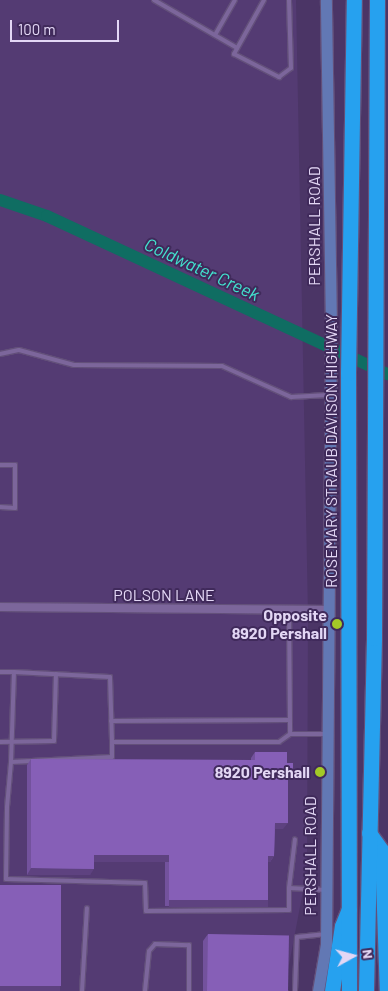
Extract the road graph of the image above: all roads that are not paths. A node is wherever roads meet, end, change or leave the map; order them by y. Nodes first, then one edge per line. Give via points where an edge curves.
1 (154, 0) edge
2 (235, 0) edge
3 (264, 0) edge
4 (289, 0) edge
5 (326, 0) edge
6 (354, 0) edge
7 (377, 0) edge
8 (215, 35) junction
9 (237, 48) junction
10 (0, 354) edge
11 (330, 395) junction
12 (0, 465) edge
13 (0, 507) edge
14 (0, 607) edge
15 (289, 609) junction
16 (328, 610) junction
17 (0, 672) edge
18 (14, 672) junction
19 (56, 674) junction
20 (289, 720) junction
21 (111, 721) junction
22 (290, 734) junction
23 (327, 734) junction
24 (0, 742) edge
25 (14, 742) junction
26 (112, 742) junction
27 (11, 762) junction
28 (369, 833) junction
29 (295, 840) dead end
30 (290, 888) junction
31 (326, 890) junction
32 (352, 903) junction
33 (86, 908) dead end
34 (326, 934) junction
35 (82, 991) edge
36 (145, 991) edge
37 (189, 991) edge
38 (295, 991) edge
39 (318, 991) edge
40 (332, 991) edge
41 (349, 991) edge
42 (366, 991) edge
43 (387, 991) edge

1 - 8 lane
2 - 8 lane
3 - 9 lane
4 - 9 lane via 288,73 271,74 234,54
5 - 11 street, PERSHALL ROAD
6 - 32 highway, ROSEMARY STRAUB DAVISON HIGHWAY via 348,327
7 - 28 highway
8 - 9 lane
10 - 11 lane via 19,350 74,365 222,366 291,397
11 - 16 street, PERSHALL ROAD
12 - 13 lane via 15,465 15,508
14 - 15 street, POLSON LANE
15 - 16 street, POLSON LANE
15 - 20 lane
16 - 23 street, PERSHALL ROAD
17 - 18 lane
18 - 19 lane
18 - 25 lane
19 - 21 lane via 110,676
19 - 25 lane via 54,741
20 - 21 lane
20 - 22 lane
21 - 26 lane
22 - 23 lane
22 - 26 lane via 279,742
23 - 31 street, PERSHALL ROAD
24 - 25 lane
25 - 27 lane
26 - 27 lane via 112,758
27 - 30 lane via 6,879 145,883 146,910 289,910
28 - 42 highway
28 - 43 highway via 382,851
29 - 30 lane
30 - 31 lane
31 - 34 street, PERSHALL ROAD
32 - 40 highway via 342,926
32 - 41 highway, ROSEMARY STRAUB DAVISON HIGHWAY
33 - 35 lane
34 - 38 lane via 297,937
34 - 39 street, PERSHALL ROAD
36 - 37 lane via 149,951 155,944 189,945

